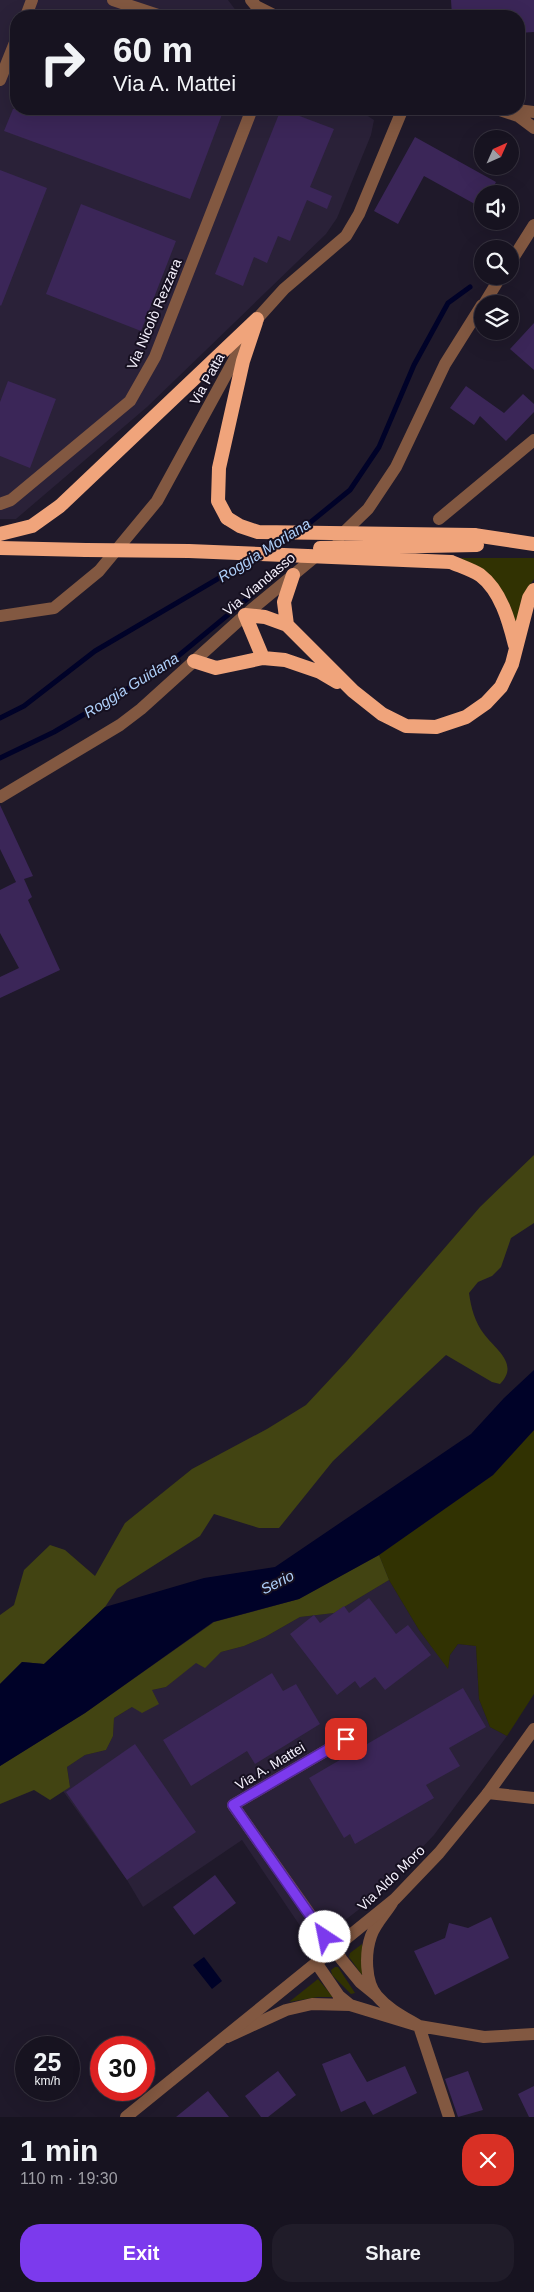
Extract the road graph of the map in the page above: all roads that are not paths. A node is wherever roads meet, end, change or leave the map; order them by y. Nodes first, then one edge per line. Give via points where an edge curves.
1 (113, 0) edge
2 (143, 10) edge
3 (10, 55) edge
4 (0, 80) edge
5 (250, 115) edge
6 (397, 115) edge
7 (515, 115) edge
8 (534, 128) edge
9 (534, 225) edge
10 (519, 249) edge
11 (257, 319) junction
12 (474, 319) edge
13 (534, 440) edge
14 (0, 504) edge
15 (439, 519) dead end
16 (0, 534) edge
17 (476, 540) junction
18 (531, 544) edge
19 (0, 548) edge
20 (189, 551) junction
21 (293, 575) junction
22 (534, 590) edge
23 (245, 615) junction
24 (0, 616) edge
25 (286, 625) junction
26 (516, 646) junction
27 (263, 658) junction
28 (194, 662) junction
29 (353, 691) junction
30 (0, 797) edge
31 (534, 1729) edge
32 (346, 1739) dead end
33 (488, 1793) junction
34 (534, 1798) edge
35 (395, 1898) junction
36 (336, 1948) junction
37 (317, 1964) junction
38 (376, 1996) junction
39 (350, 2005) junction
40 (419, 2026) junction
41 (534, 2034) edge
42 (216, 2043) junction
43 (126, 2117) edge
44 (449, 2117) edge

1 - 2 street
3 - 4 street
5 - 14 street, Via Nicolò Rezzara via 155,357 130,401 11,500
6 - 11 street, Via Patta via 358,214 346,236 284,289
7 - 8 street
9 - 10 street
11 - 16 highway via 60,506 32,526
11 - 17 highway, bridge via 243,361 218,468 218,501 226,518 258,532
11 - 24 street, Via Patta via 157,501 99,571 54,608
12 - 21 street, Via Viandasso via 445,364 396,467 368,509
13 - 15 street
17 - 18 highway
17 - 20 highway, bridge
19 - 20 highway, bridge
20 - 26 highway, bridge via 451,562 480,576 505,607
21 - 23 street, Via Viandasso
21 - 25 highway via 284,602
22 - 26 highway
23 - 25 highway via 265,617
23 - 27 highway
23 - 28 street, Via Viandasso
25 - 29 highway
26 - 29 highway via 512,664 500,687 486,703 466,717 436,727 406,726 382,714
27 - 28 highway via 216,668
27 - 29 highway via 285,660 320,672
28 - 30 street, Via Viandasso via 120,725
31 - 33 street, Via Aldo Moro
32 - 36 street, Via A. Mattei via 233,1805
33 - 34 street
33 - 35 street, Via Aldo Moro via 439,1853
35 - 36 street, Via Aldo Moro
35 - 38 street via 372,1935 366,1957
36 - 37 street, Via Aldo Moro
36 - 38 street via 360,1982
37 - 39 street
37 - 42 street, Via Aldo Moro
38 - 40 street
39 - 40 street
39 - 42 street via 312,2004 286,2010
40 - 41 street via 484,2037
40 - 44 street
42 - 43 street, Via Aldo Moro

